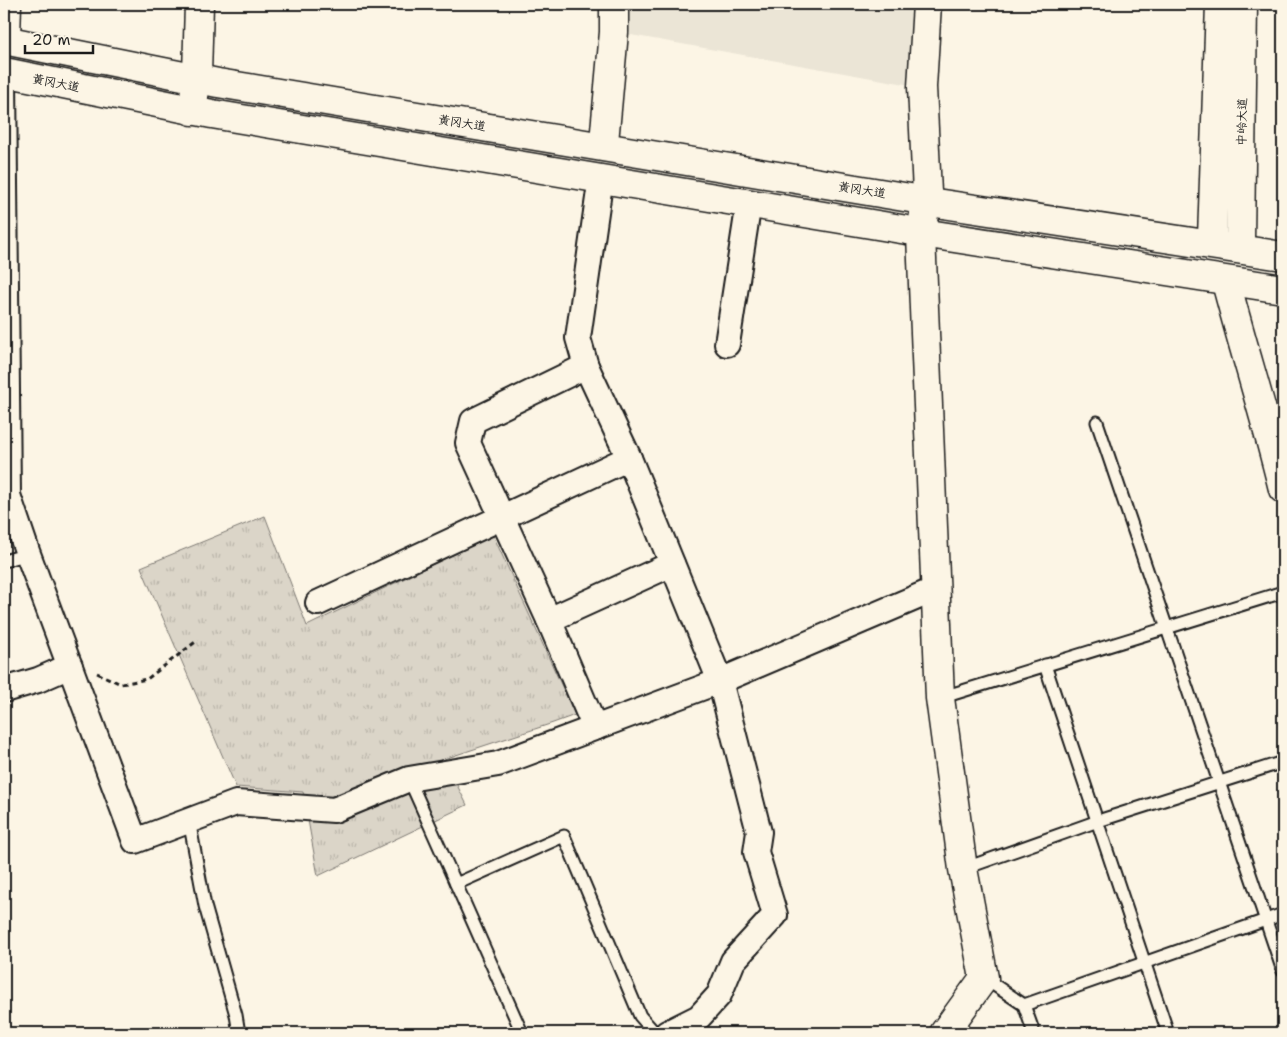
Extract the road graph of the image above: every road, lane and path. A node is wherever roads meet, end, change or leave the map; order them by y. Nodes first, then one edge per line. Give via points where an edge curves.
1 (8, 4) edge
2 (198, 4) edge
3 (614, 4) edge
4 (927, 4) edge
5 (1220, 4) edge
6 (1243, 4) edge
7 (5, 39) edge
8 (4, 72) edge
9 (4, 78) edge
10 (192, 111) dead end
11 (604, 142) dead end
12 (600, 184) dead end
13 (748, 209) dead end
14 (921, 233) junction
15 (1212, 238) dead end
16 (1240, 241) dead end
17 (1283, 256) edge
18 (1226, 282) dead end
19 (1283, 289) edge
20 (727, 344) dead end
21 (586, 366) junction
22 (1097, 422) dead end
23 (628, 458) junction
24 (1283, 488) edge
25 (6, 495) edge
26 (501, 518) junction
27 (28, 554) junction
28 (4, 561) edge
29 (672, 564) junction
30 (936, 589) junction
31 (1283, 592) edge
32 (318, 603) dead end
33 (548, 620) junction
34 (1167, 628) junction
35 (198, 640) dead end
36 (1045, 665) junction
37 (70, 666) junction
38 (720, 681) junction
39 (4, 690) edge
40 (940, 698) junction
41 (595, 728) junction
42 (1283, 762) edge
43 (409, 779) junction
44 (1219, 782) junction
45 (189, 820) junction
46 (1098, 821) junction
47 (962, 870) junction
48 (456, 884) junction
49 (1283, 914) edge
50 (1266, 920) junction
51 (1145, 962) junction
52 (1283, 971) edge
53 (984, 978) junction
54 (1024, 1005) junction
55 (239, 1033) edge
56 (522, 1033) edge
57 (655, 1033) edge
58 (667, 1033) edge
59 (944, 1033) edge
60 (1034, 1033) edge
61 (1168, 1033) edge

1 - 7 main road
2 - 10 main road via 197,74
3 - 11 main road
4 - 14 main road via 922,87 927,193
5 - 15 main road, 中岭大道
6 - 16 main road, 中岭大道
7 - 17 main road, 黄冈大道 via 218,83 930,202
8 - 14 main road, 黄冈大道 via 212,114
9 - 25 street
12 - 21 street via 578,338
13 - 20 street
14 - 19 main road, 黄冈大道
14 - 30 main road
18 - 24 main road
21 - 23 street
21 - 26 street via 473,421 468,443
22 - 34 lane
23 - 26 street
23 - 29 street
25 - 27 street
26 - 32 street
26 - 33 street
27 - 28 lane
27 - 37 street
29 - 33 street
29 - 38 street
30 - 38 street
30 - 40 main road
31 - 34 lane
33 - 41 street
34 - 36 lane
34 - 44 lane
35 - 37 path via 148,679 122,684 100,673
36 - 40 lane
36 - 46 lane
37 - 39 street
37 - 45 street via 135,840
38 - 41 street
38 - 58 street via 759,832 756,852 775,915 733,961 719,995 699,1017
40 - 47 main road
41 - 43 street via 498,764
42 - 44 lane
43 - 45 street via 334,810 236,803
43 - 48 lane
44 - 46 lane
44 - 50 lane
45 - 55 lane via 205,906
46 - 47 lane
46 - 51 lane
47 - 53 main road
48 - 56 lane
48 - 57 lane via 564,836 640,1016
49 - 50 lane
50 - 51 lane
50 - 52 lane
51 - 54 lane
51 - 61 lane
53 - 54 lane
53 - 59 main road
54 - 60 lane

